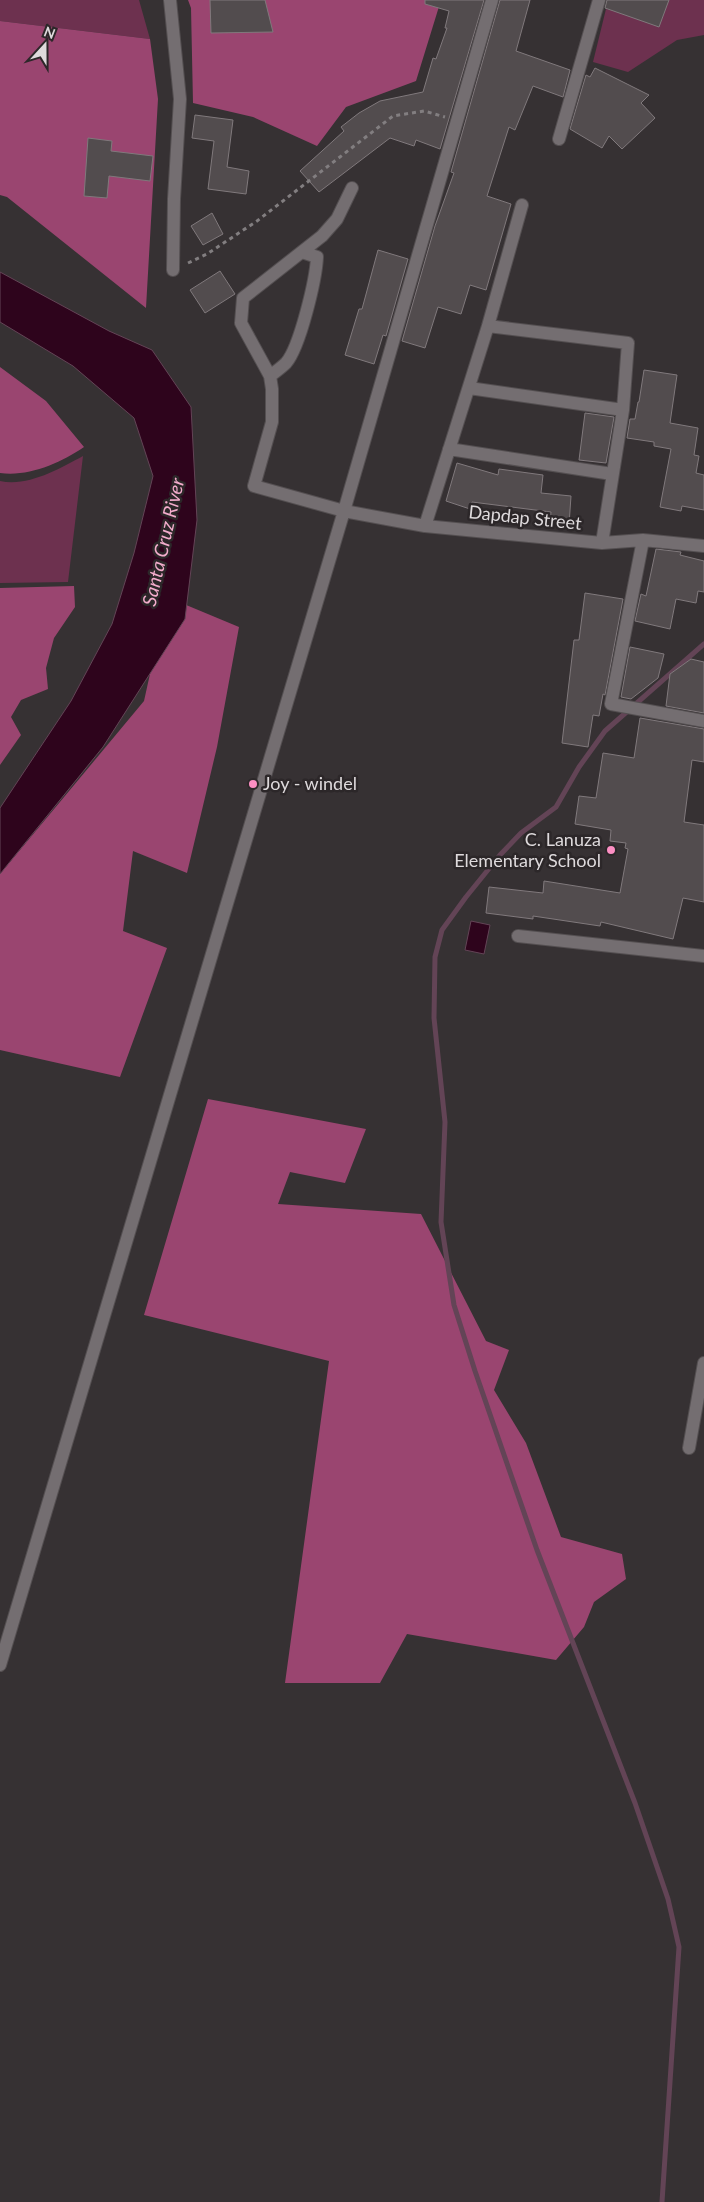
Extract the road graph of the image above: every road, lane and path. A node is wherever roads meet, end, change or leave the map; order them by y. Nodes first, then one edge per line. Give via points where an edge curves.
1 (170, 0) edge
2 (492, 0) edge
3 (599, 0) edge
4 (462, 104) junction
5 (559, 139) dead end
6 (352, 188) dead end
7 (522, 205) dead end
8 (302, 252) junction
9 (173, 270) joint
10 (488, 326) junction
11 (270, 376) junction
12 (469, 388) junction
13 (624, 410) junction
14 (449, 449) junction
15 (612, 474) junction
16 (344, 511) junction
17 (425, 526) junction
18 (643, 540) junction
19 (602, 543) junction
20 (704, 546) edge
21 (704, 721) edge
22 (518, 936) dead end
23 (704, 956) edge
24 (704, 1363) edge
25 (690, 1448) dead end
26 (0, 1665) edge

1 - 9 street via 180,99
2 - 4 street
3 - 5 street
4 - 9 path via 457,102 451,119 424,111 393,116 257,221 207,254
4 - 16 street
6 - 8 street via 336,219
7 - 10 street
8 - 11 street via 317,257 316,273 296,345 286,362
8 - 11 street via 243,298 241,323
10 - 12 street
10 - 13 street via 628,343
11 - 16 street, Dapdap Street via 272,422 254,486
12 - 13 street
12 - 14 street
13 - 15 street
14 - 15 street
14 - 17 street
15 - 19 street
16 - 17 street, Dapdap Street
16 - 26 street
17 - 19 street, Dapdap Street
18 - 19 street, Dapdap Street
18 - 20 street, Dapdap Street
18 - 21 street via 611,704
22 - 23 street
24 - 25 street

